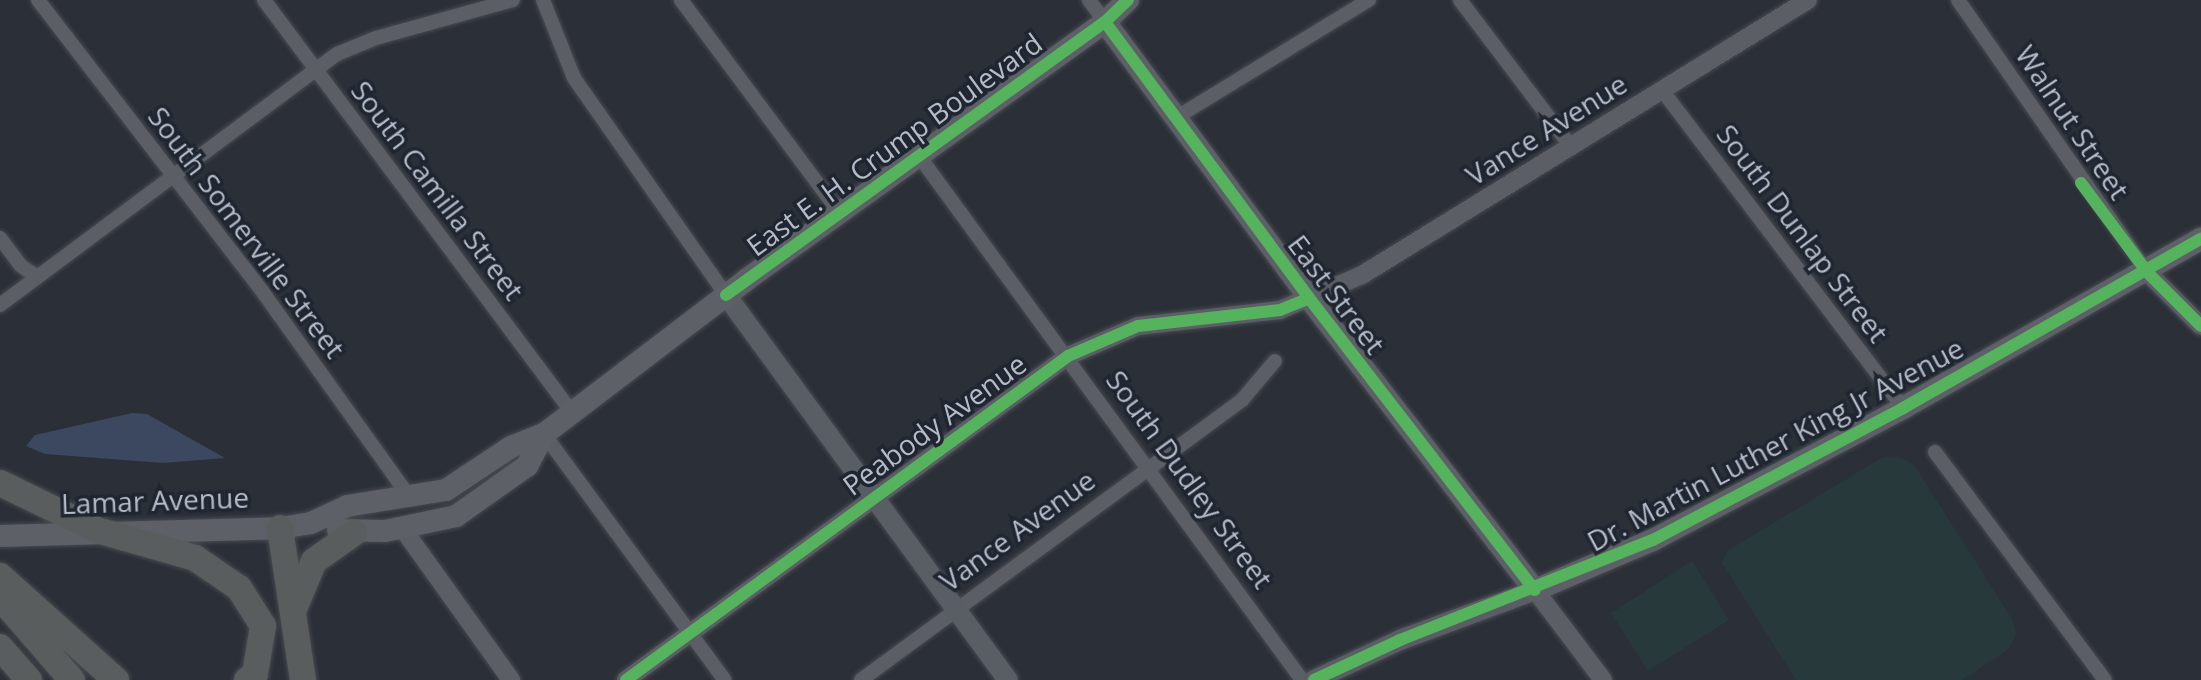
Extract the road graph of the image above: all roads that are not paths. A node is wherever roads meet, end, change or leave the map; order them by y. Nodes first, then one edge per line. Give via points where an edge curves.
1 (38, 0) edge
2 (264, 0) edge
3 (513, 0) edge
4 (543, 0) edge
5 (681, 0) edge
6 (1089, 0) edge
7 (1128, 0) edge
8 (1369, 0) edge
9 (1460, 0) edge
10 (1808, 0) edge
11 (1958, 0) edge
12 (1105, 22) junction
13 (315, 69) junction
14 (1662, 90) junction
15 (1177, 117) junction
16 (1571, 147) junction
17 (919, 156) junction
18 (172, 176) junction
19 (839, 212) junction
20 (0, 238) edge
21 (2201, 239) edge
22 (2147, 272) junction
23 (35, 275) junction
24 (726, 295) junction
25 (1309, 298) junction
26 (0, 305) edge
27 (2201, 326) edge
28 (1068, 356) junction
29 (1275, 361) dead end
30 (1903, 408) junction
31 (571, 411) junction
32 (544, 434) junction
33 (1935, 452) dead end
34 (1151, 467) junction
35 (0, 483) edge
36 (873, 498) junction
37 (411, 499) junction
38 (311, 523) junction
39 (280, 528) junction
40 (403, 529) junction
41 (97, 530) junction
42 (354, 533) junction
43 (0, 536) edge
44 (0, 583) edge
45 (1535, 590) junction
46 (955, 609) junction
47 (292, 616) junction
48 (690, 633) junction
49 (0, 647) edge
50 (29, 680) edge
51 (72, 680) edge
52 (116, 680) edge
53 (247, 680) edge
54 (303, 680) edge
55 (511, 680) edge
56 (626, 680) edge
57 (725, 680) edge
58 (861, 680) edge
59 (1008, 680) edge
60 (1302, 680) edge
61 (1314, 680) edge
62 (1603, 680) edge
63 (2105, 680) edge

1 - 18 street, South Somerville Street
2 - 13 street, South Camilla Street
3 - 13 street via 376,38
4 - 24 street via 574,78
5 - 19 street
6 - 12 street, East Street
7 - 12 main road, East E. H. Crump Boulevard
8 - 15 street
9 - 16 street
10 - 14 street, Vance Avenue
11 - 22 street, Walnut Street
12 - 15 main road, East Street
12 - 17 main road, East E. H. Crump Boulevard
13 - 18 street
13 - 31 street, South Camilla Street
14 - 16 street, Vance Avenue
14 - 30 street, South Dunlap Street
15 - 25 main road, East Street
16 - 25 street, Vance Avenue via 1362,275
17 - 19 main road, East E. H. Crump Boulevard
17 - 28 street, South Dudley Street
18 - 23 street
18 - 37 street, South Somerville Street
19 - 24 main road, East E. H. Crump Boulevard
20 - 23 street
21 - 22 main road, Dr. Martin Luther King Jr Avenue
22 - 27 street
22 - 30 main road, Dr. Martin Luther King Jr Avenue
23 - 26 street
24 - 31 main road, East E. H. Crump Boulevard
24 - 36 main road
25 - 28 street, Peabody Avenue via 1280,310 1138,326
25 - 45 main road, East Street
28 - 34 street, South Dudley Street
28 - 36 street, Peabody Avenue
29 - 34 street, Vance Avenue via 1254,391
30 - 45 main road, Dr. Martin Luther King Jr Avenue via 1653,540
31 - 32 main road, East E. H. Crump Boulevard
32 - 37 main road, East E. H. Crump Boulevard via 511,447 446,490
32 - 40 main road, East E. H. Crump Boulevard via 527,466 481,501 456,516
32 - 48 street
33 - 63 street
34 - 46 street, Vance Avenue
34 - 60 street, South Dudley Street
35 - 41 highway
36 - 46 main road
36 - 48 street, Peabody Avenue
37 - 38 main road, East E. H. Crump Boulevard via 347,506
38 - 39 main road, Lamar Avenue
38 - 42 main road, East E. H. Crump Boulevard
39 - 41 main road, Lamar Avenue
39 - 47 highway
40 - 42 main road, East E. H. Crump Boulevard
40 - 55 street
41 - 43 main road, Lamar Avenue
41 - 53 highway via 195,558 239,588 263,626 255,674
42 - 47 highway via 314,561
44 - 51 highway
44 - 52 highway
45 - 61 main road, Dr. Martin Luther King Jr Avenue via 1400,640
45 - 62 street, East Street
46 - 58 street, Vance Avenue
46 - 59 main road
47 - 54 highway
48 - 56 street, Peabody Avenue
48 - 57 street
49 - 50 highway

